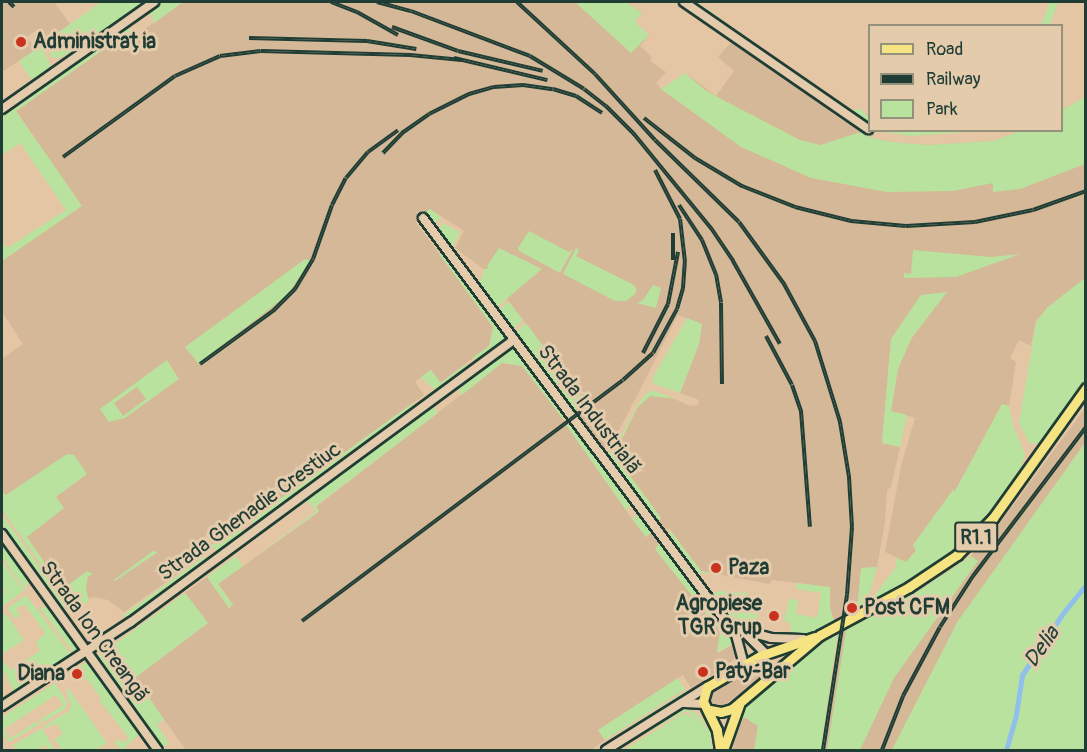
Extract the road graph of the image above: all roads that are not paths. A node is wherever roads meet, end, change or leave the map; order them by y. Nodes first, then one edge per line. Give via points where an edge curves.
1 (154, 2) edge
2 (684, 2) edge
3 (2, 109) edge
4 (868, 129) dead end
5 (423, 218) dead end
6 (514, 340) junction
7 (1086, 388) edge
8 (2, 534) edge
9 (726, 622) junction
10 (742, 630) junction
11 (820, 635) junction
12 (86, 651) junction
13 (766, 654) junction
14 (744, 664) junction
15 (771, 675) junction
16 (707, 687) junction
17 (741, 700) junction
18 (684, 704) junction
19 (2, 706) edge
20 (707, 707) junction
21 (158, 750) edge
22 (606, 750) edge
23 (722, 750) edge

1 - 3 street
2 - 4 street
5 - 6 street, Strada Industrială
6 - 9 street, Strada Industrială
6 - 12 street, Strada Ghenadie Crestiuc
7 - 11 main road, R1.1 via 993,518 968,545 909,587
8 - 12 street, Strada Ion Creangă
9 - 10 street, Strada Industrială
9 - 14 street, Strada Industrială via 740,644
10 - 11 street, Strada Industrială via 780,639
10 - 13 street, Strada Industrială
11 - 13 main road
11 - 15 main road
12 - 19 street, Strada Ghenadie Crestiuc
12 - 21 street, Strada Ion Creangă
13 - 14 main road
13 - 15 main road via 774,664
14 - 16 main road
15 - 17 main road
16 - 18 street
16 - 20 main road via 703,696
17 - 20 main road via 729,711
17 - 23 main road
18 - 20 street
18 - 22 street
20 - 23 main road

